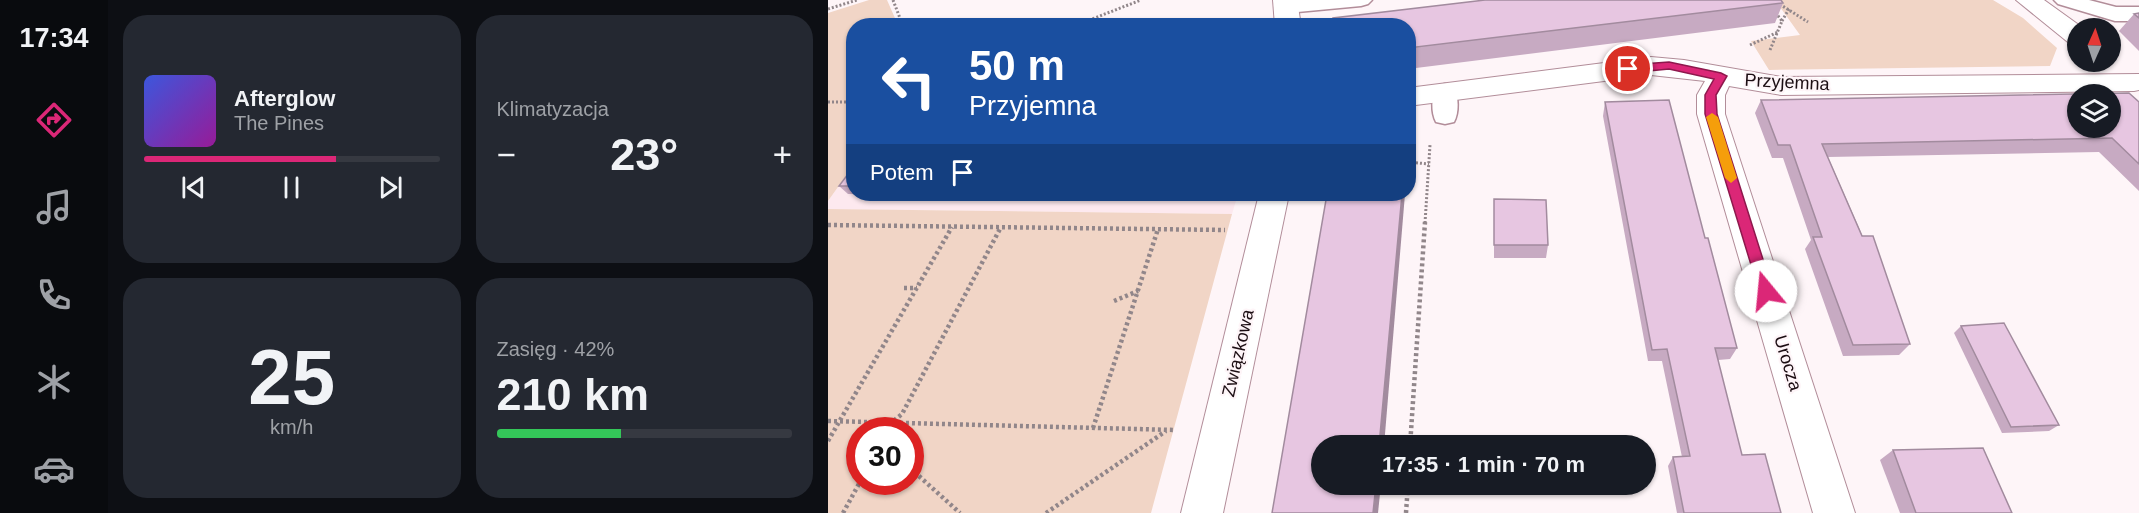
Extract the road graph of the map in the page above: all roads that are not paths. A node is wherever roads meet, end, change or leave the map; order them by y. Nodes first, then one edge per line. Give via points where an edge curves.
1 (1361, 0) edge
2 (2028, 0) edge
3 (2065, 0) edge
4 (1287, 11) edge
5 (2115, 14) junction
6 (2139, 14) edge
7 (2111, 18) edge
8 (2067, 25) edge
9 (2121, 72) edge
10 (1721, 76) junction
11 (2136, 84) edge
12 (1416, 99) edge
13 (1272, 201) edge
14 (1202, 513) edge
15 (1834, 513) edge

1 - 4 lane
2 - 8 street
3 - 5 lane
5 - 6 lane
5 - 7 lane
9 - 11 street
10 - 11 street, Przyjemna via 1781,86
10 - 12 street, Przyjemna via 1651,66 1445,104
10 - 15 street, Urocza via 1711,95 1711,114
13 - 14 street, Związkowa

